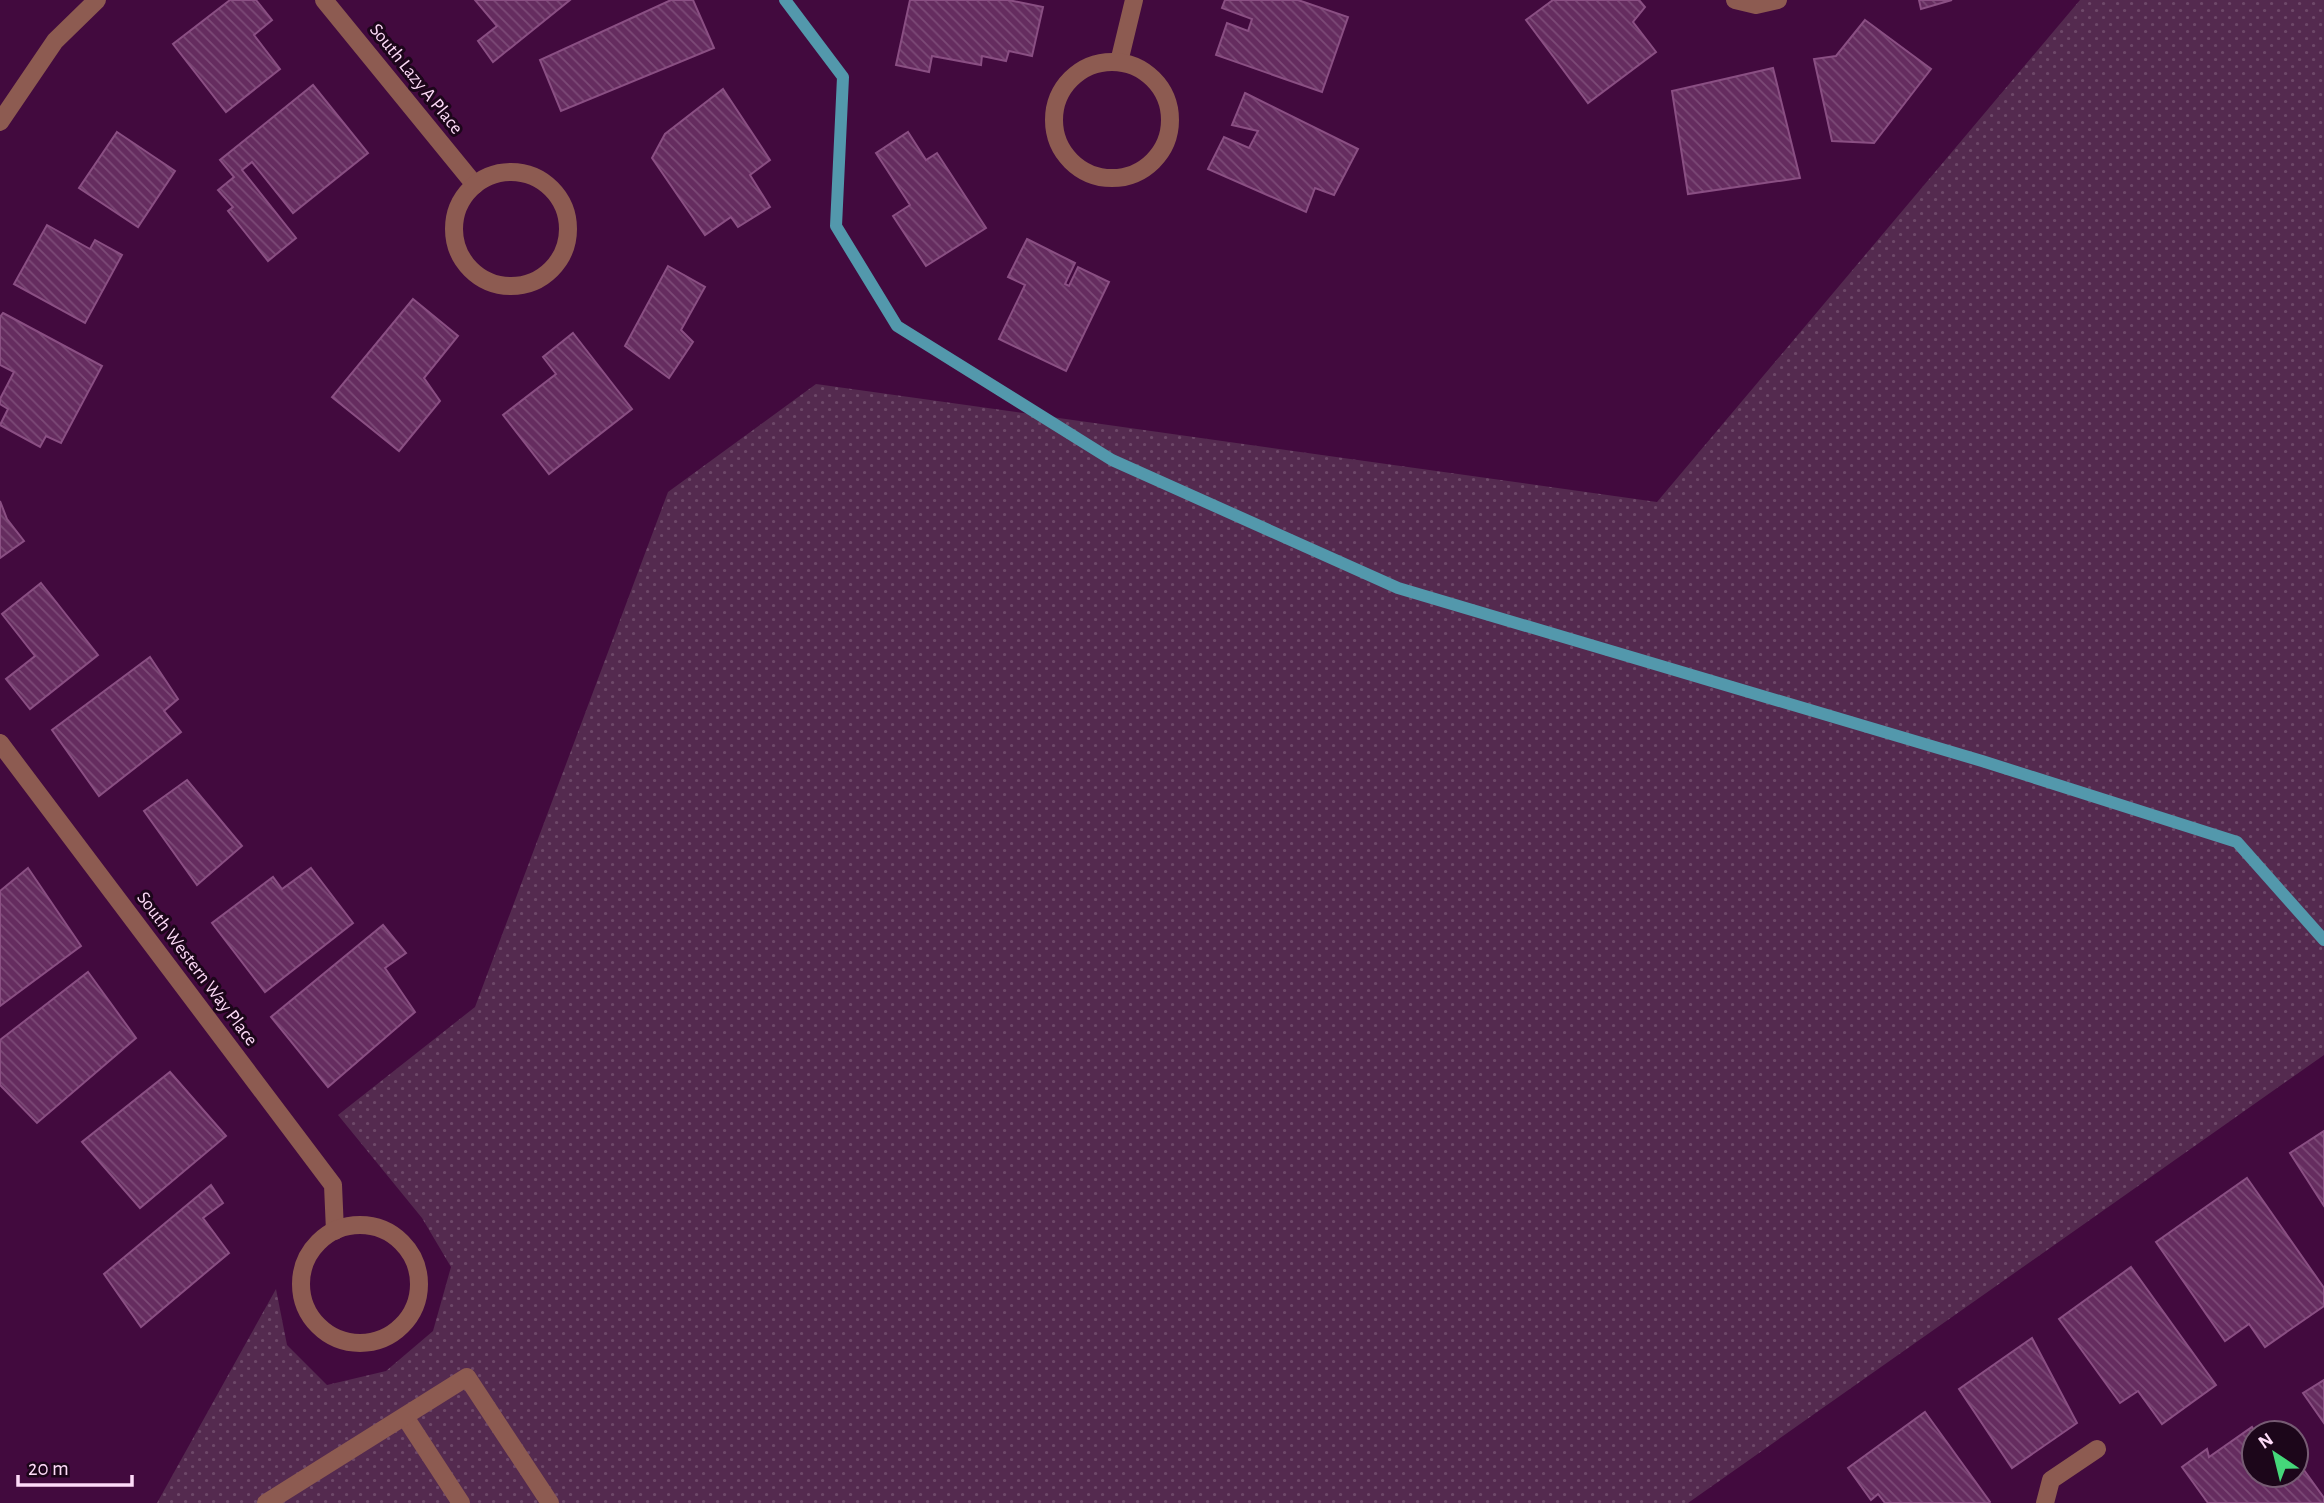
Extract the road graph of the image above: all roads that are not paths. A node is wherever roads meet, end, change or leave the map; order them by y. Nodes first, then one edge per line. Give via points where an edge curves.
1 (97, 0) edge
2 (324, 0) edge
3 (1134, 0) edge
4 (1735, 0) edge
5 (1778, 0) edge
6 (1119, 62) junction
7 (0, 121) edge
8 (475, 185) junction
9 (0, 743) edge
10 (335, 1231) junction
11 (405, 1417) junction
12 (2097, 1449) dead end
13 (266, 1503) edge
14 (461, 1503) edge
15 (550, 1503) edge
16 (2045, 1503) edge

1 - 7 street via 55,41
2 - 8 street, South Lazy A Place
3 - 6 street
4 - 5 street via 1756,5
6 - 6 street via 1100,62 1068,82 1054,116 1056,135 1077,166 1113,178 1133,174 1149,164 1162,150 1169,132 1170,112 1154,78
8 - 8 street via 492,176 529,175 559,197 569,233 555,267 522,286 503,286 470,269 454,236 463,199
9 - 10 street, South Western Way Place via 332,1185
10 - 10 street via 374,1227 406,1248 416,1264 416,1303 407,1320 375,1342 336,1339 308,1313 302,1295 308,1257
11 - 13 street
11 - 14 street
11 - 15 street via 467,1377
12 - 16 street via 2051,1480

